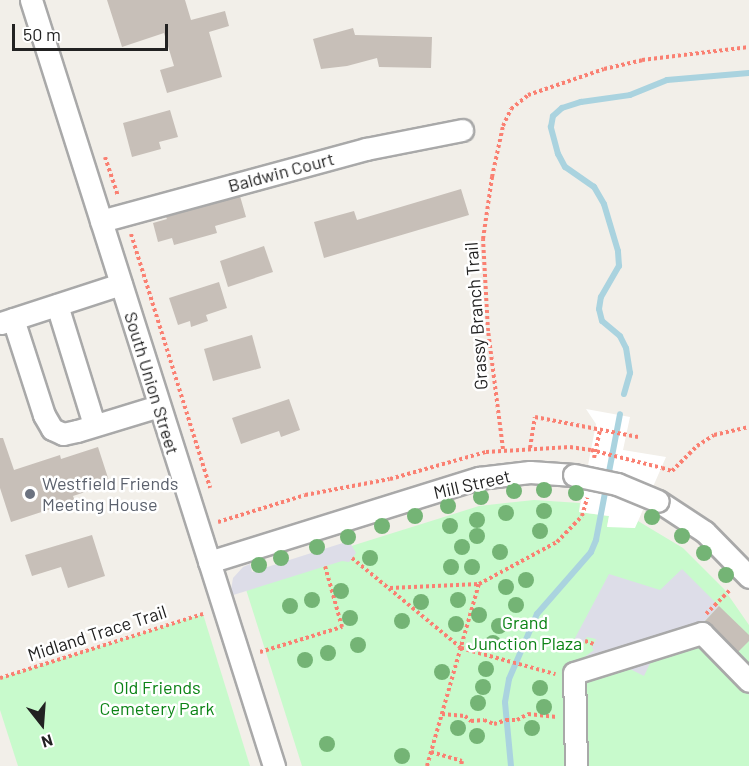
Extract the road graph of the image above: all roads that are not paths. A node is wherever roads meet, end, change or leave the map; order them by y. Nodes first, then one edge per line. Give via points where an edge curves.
1 (31, 0) edge
2 (462, 130) dead end
3 (101, 222) junction
4 (121, 284) junction
5 (57, 305) junction
6 (6, 321) edge
7 (159, 406) junction
8 (98, 424) junction
9 (209, 562) junction
10 (749, 577) edge
11 (749, 681) edge
12 (273, 766) edge
13 (576, 766) edge

1 - 3 street, South Union Street
2 - 3 street, Baldwin Court via 366,148
3 - 4 street, South Union Street
4 - 5 street
4 - 7 street, South Union Street
5 - 6 street
5 - 8 street via 92,418
6 - 8 street via 52,429 63,434
7 - 8 street
7 - 9 street, South Union Street
9 - 10 street, Mill Street, bridge via 479,478 530,472 617,484 658,501 705,532
9 - 12 street, South Union Street
11 - 13 street via 702,633 574,673

